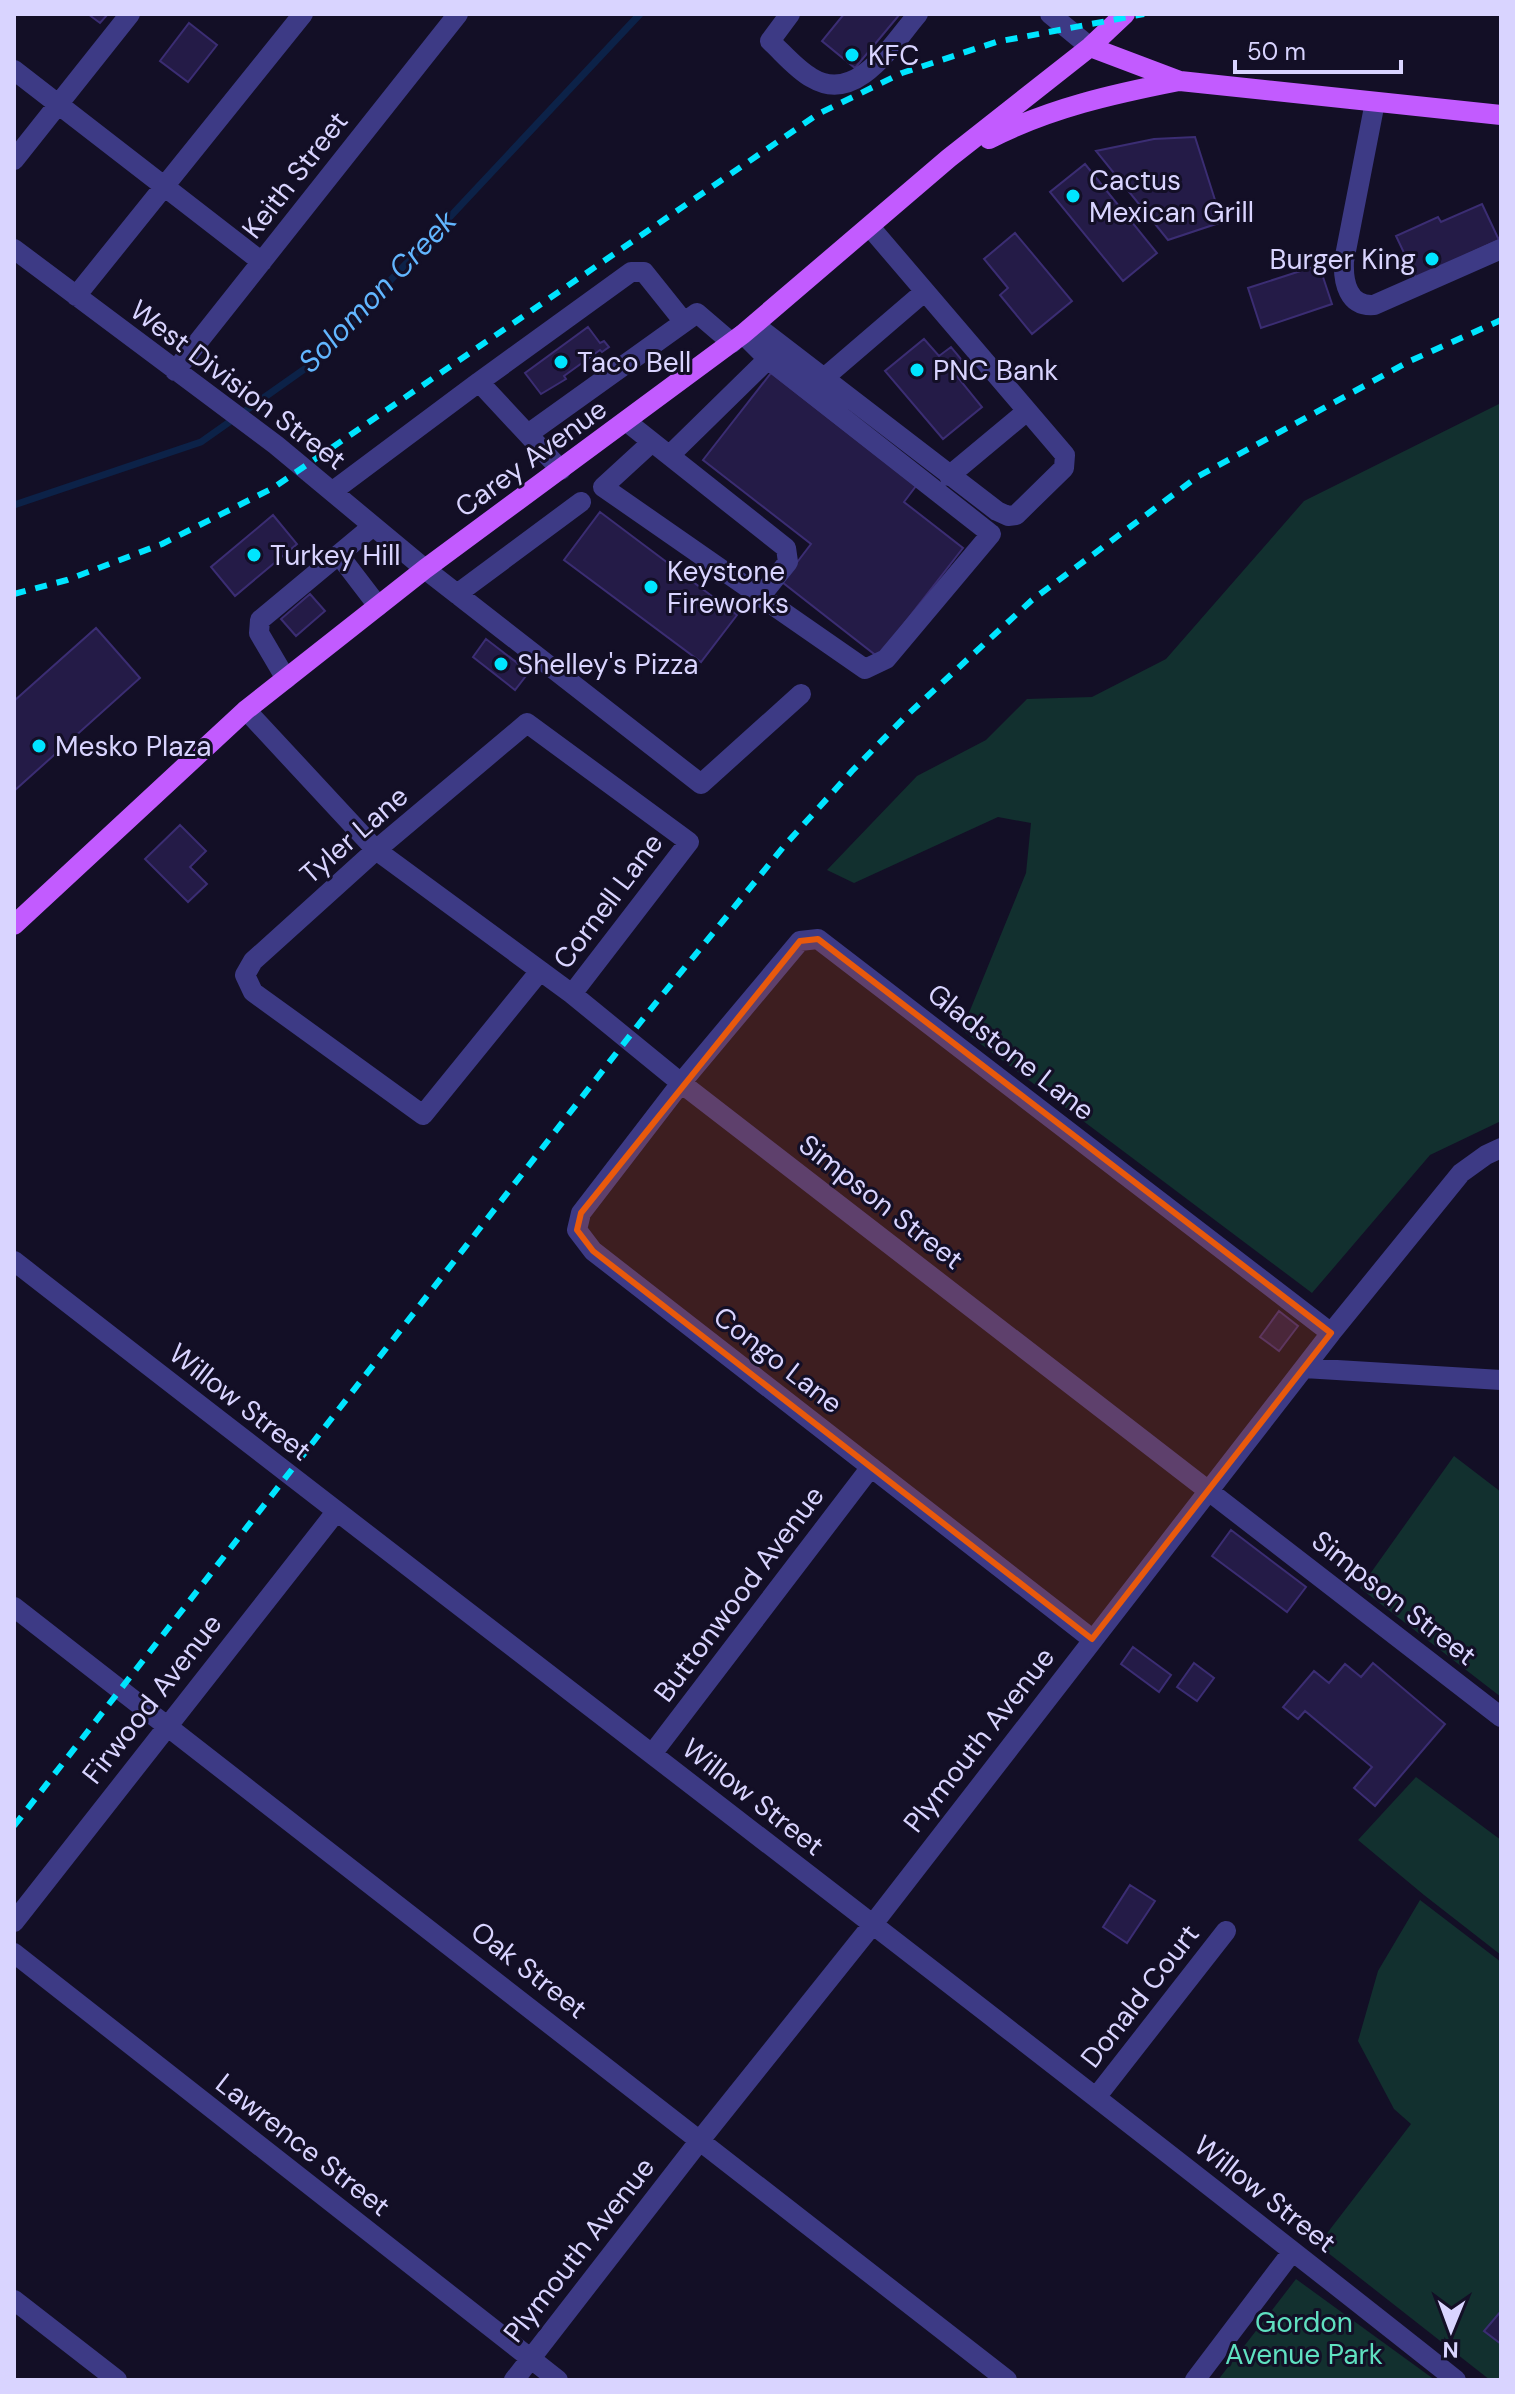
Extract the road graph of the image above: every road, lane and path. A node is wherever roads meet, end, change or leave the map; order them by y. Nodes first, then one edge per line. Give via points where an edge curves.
1 (130, 14) edge
2 (303, 14) edge
3 (458, 14) edge
4 (790, 14) edge
5 (918, 14) edge
6 (1050, 14) edge
7 (1125, 14) edge
8 (1090, 47) junction
9 (14, 70) edge
10 (1180, 81) junction
11 (1375, 102) junction
12 (58, 104) junction
13 (1501, 115) edge
14 (949, 158) junction
15 (14, 160) edge
16 (165, 185) junction
17 (870, 227) junction
18 (14, 249) edge
19 (1501, 249) edge
20 (262, 262) junction
21 (923, 293) junction
22 (76, 296) junction
23 (684, 322) junction
24 (743, 334) junction
25 (768, 359) junction
26 (175, 371) junction
27 (824, 378) junction
28 (479, 382) junction
29 (1027, 411) junction
30 (627, 422) junction
31 (528, 434) junction
32 (651, 443) junction
33 (670, 455) junction
34 (561, 470) junction
35 (949, 476) junction
36 (333, 491) junction
37 (581, 502) dead end
38 (373, 526) junction
39 (339, 555) junction
40 (425, 569) junction
41 (457, 594) junction
42 (760, 597) junction
43 (378, 606) junction
44 (286, 679) junction
45 (801, 694) dead end
46 (246, 710) junction
47 (689, 842) joint
48 (376, 850) junction
49 (14, 925) edge
50 (540, 971) junction
51 (572, 994) junction
52 (681, 1083) junction
53 (423, 1115) joint
54 (1501, 1148) edge
55 (14, 1261) edge
56 (1331, 1333) junction
57 (1304, 1368) junction
58 (1501, 1380) edge
59 (871, 1467) junction
60 (1209, 1492) junction
61 (336, 1512) junction
62 (14, 1607) edge
63 (1092, 1639) junction
64 (1501, 1717) edge
65 (167, 1724) junction
66 (652, 1754) junction
67 (14, 1922) edge
68 (873, 1924) junction
69 (1226, 1931) dead end
70 (14, 1953) edge
71 (1097, 2096) junction
72 (701, 2139) junction
73 (1292, 2252) junction
74 (14, 2300) edge
75 (530, 2358) junction
76 (117, 2380) edge
77 (514, 2380) edge
78 (558, 2380) edge
79 (1007, 2380) edge
80 (1195, 2380) edge
81 (1456, 2380) edge

1 - 12 street
2 - 16 street
3 - 20 street, Keith Street
4 - 5 street via 770,41 811,78 829,85 850,84 872,67
6 - 8 street
7 - 8 main road, Carey Avenue
8 - 10 main road
8 - 14 main road, Carey Avenue
9 - 12 street
10 - 11 main road
10 - 14 main road via 1104,95 1036,117
11 - 13 main road
11 - 19 street via 1343,276 1354,301 1364,306 1384,302
12 - 15 street
12 - 16 street
14 - 17 main road, Carey Avenue
16 - 20 street
16 - 22 street
17 - 21 street
17 - 24 main road, Carey Avenue
18 - 22 street, West Division Street
20 - 26 street, Keith Street
21 - 27 street
21 - 29 street
22 - 26 street, West Division Street
23 - 24 street via 697,313
23 - 28 street via 644,272 631,272
23 - 31 street
24 - 25 street
24 - 27 street
24 - 30 main road, Carey Avenue
25 - 33 street
25 - 42 street via 991,534 886,659 865,669
26 - 36 street, West Division Street
27 - 35 street
28 - 31 street
28 - 36 street
29 - 35 street
29 - 35 street via 1065,455 1064,468 1016,515 997,511
30 - 32 street
30 - 34 main road, Carey Avenue
31 - 34 street
32 - 33 street
32 - 42 street via 603,487
33 - 42 street via 786,548 788,562
34 - 40 main road, Carey Avenue
36 - 38 street, West Division Street
37 - 41 street
38 - 39 street
38 - 40 street, West Division Street
39 - 43 street
39 - 44 street via 260,620 259,633
40 - 41 street, West Division Street
40 - 43 main road, Carey Avenue
41 - 45 street, West Division Street via 701,784
43 - 44 main road, Carey Avenue
44 - 46 main road, Carey Avenue
46 - 48 street, Simpson Street
46 - 49 main road, Carey Avenue
47 - 48 street, Tyler Lane via 527,723
47 - 51 street, Cornell Lane
48 - 50 street, Simpson Street
48 - 53 street, Tyler Lane via 253,961 245,975 253,992
50 - 51 street, Simpson Street
50 - 53 street, Cornell Lane
51 - 52 street, Simpson Street
52 - 56 street, Gladstone Lane via 800,941 818,939
52 - 59 street, Congo Lane via 581,1213 577,1230 593,1251
52 - 60 street, Simpson Street
54 - 56 street, Plymouth Avenue via 1461,1173
55 - 61 street, Willow Street
56 - 57 street, Plymouth Avenue
57 - 58 street
57 - 60 street, Plymouth Avenue
59 - 63 street, Congo Lane
59 - 66 street, Buttonwood Avenue
60 - 63 street, Plymouth Avenue
60 - 64 street, Simpson Street
61 - 65 street, Firwood Avenue
61 - 66 street, Willow Street
62 - 65 street, Oak Street
63 - 68 street, Plymouth Avenue
65 - 67 street, Firwood Avenue
65 - 72 street, Oak Street
66 - 68 street, Willow Street
68 - 71 street, Willow Street
68 - 72 street, Plymouth Avenue
69 - 71 street, Donald Court
70 - 75 street, Lawrence Street
71 - 73 street, Willow Street
72 - 75 street, Plymouth Avenue
72 - 79 street, Oak Street
73 - 80 street
73 - 81 street, Willow Street
74 - 76 street
75 - 77 street, Plymouth Avenue
75 - 78 street, Lawrence Street

